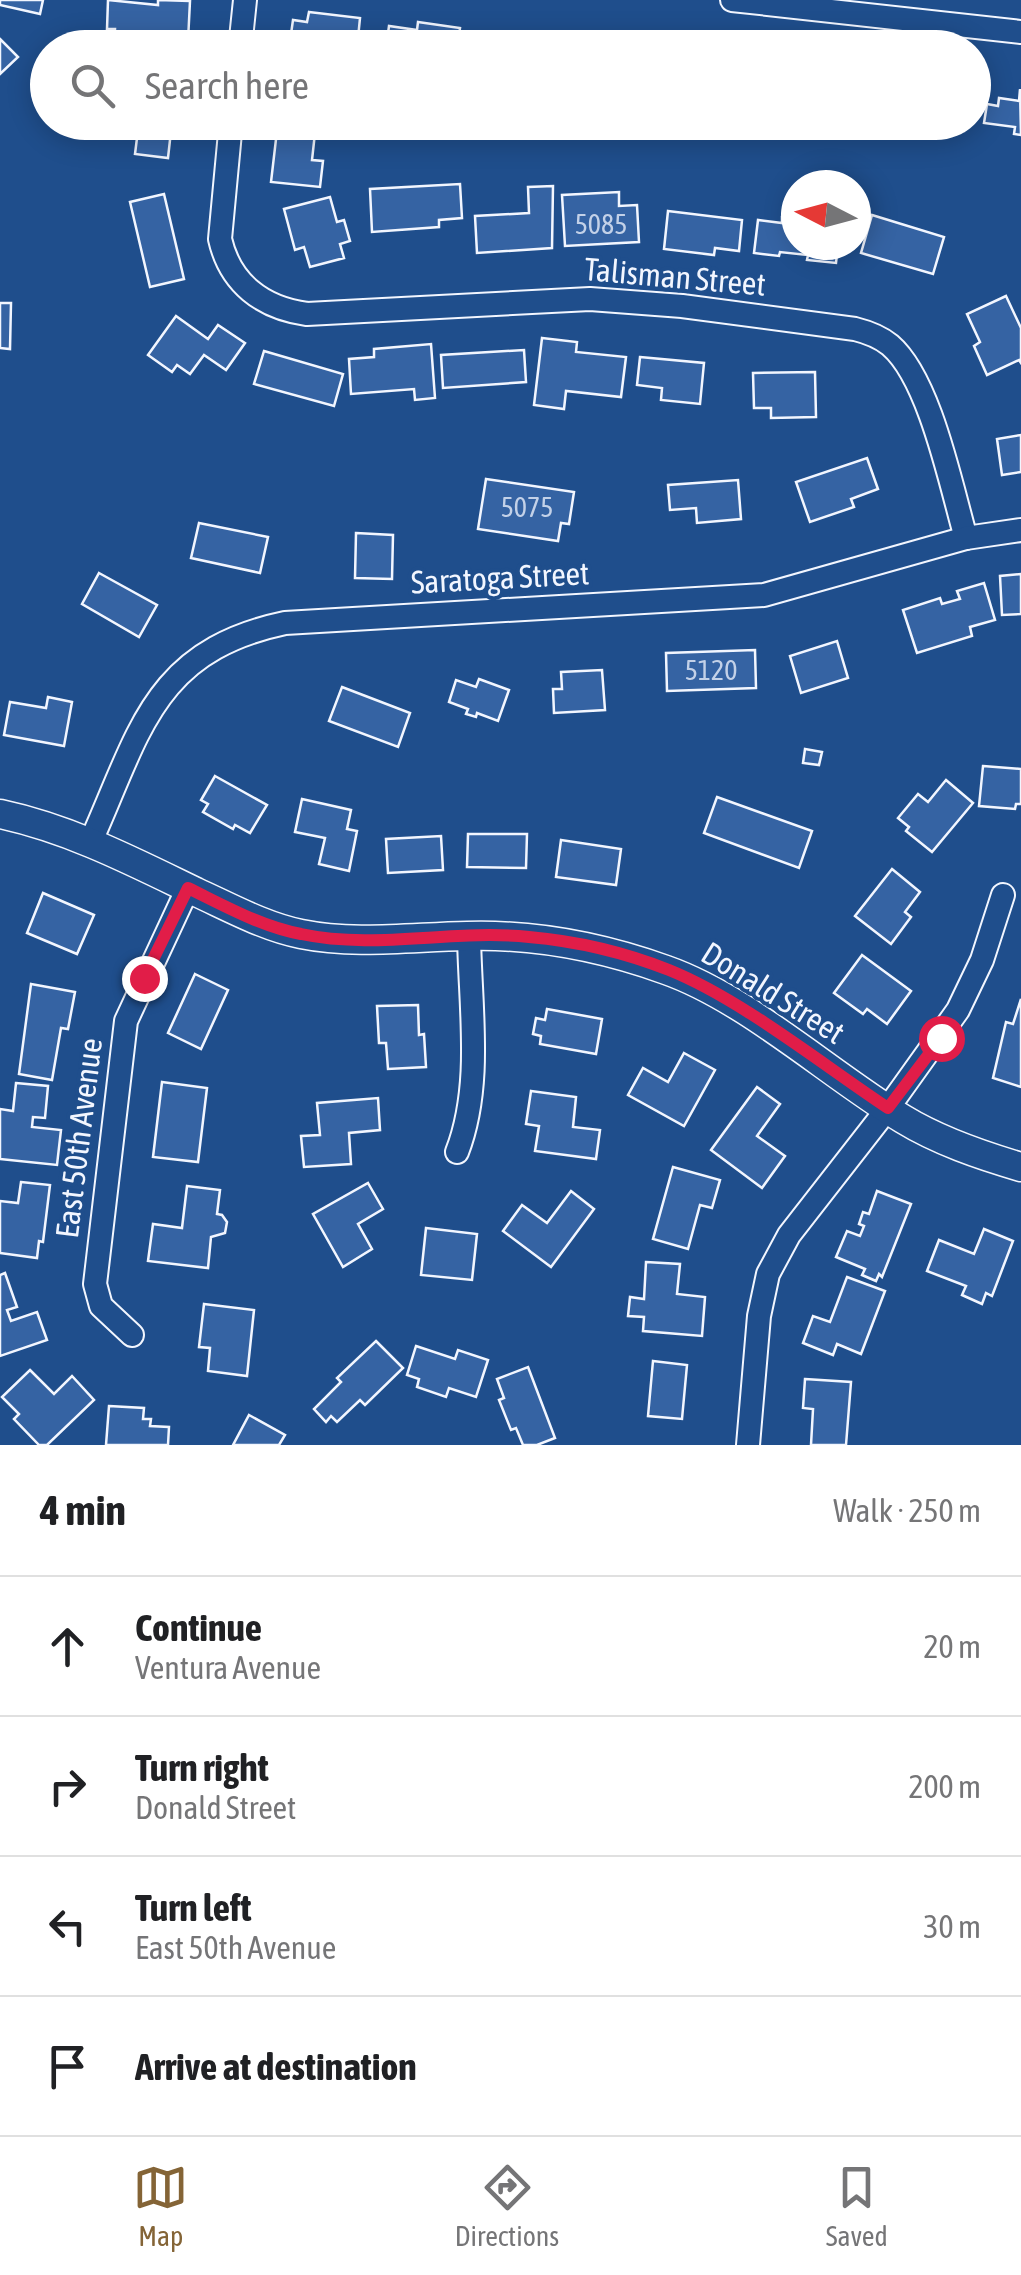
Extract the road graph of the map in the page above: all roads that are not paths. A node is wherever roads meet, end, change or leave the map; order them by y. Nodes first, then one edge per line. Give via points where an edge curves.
1 (246, 0) edge
2 (732, 0) edge
3 (942, 11) edge
4 (242, 30) edge
5 (1021, 32) edge
6 (229, 140) edge
7 (1021, 530) edge
8 (966, 538) junction
9 (0, 814) edge
10 (91, 841) junction
11 (188, 888) junction
12 (1003, 895) dead end
13 (469, 936) junction
14 (888, 1108) junction
15 (456, 1152) dead end
16 (1021, 1168) edge
17 (132, 1334) dead end
18 (748, 1445) edge

1 - 4 street
2 - 3 street
3 - 5 street
6 - 8 street, Talisman Street via 224,256 248,290 285,311 590,300 682,306 871,334 904,360 917,384
7 - 8 street, Saratoga Street
8 - 10 street, Saratoga Street via 764,595 254,630 195,658 169,682 152,705
9 - 10 street, Donald Street
10 - 11 street, Donald Street
11 - 13 street, Donald Street via 299,934 368,940
11 - 17 street, East 50th Avenue via 122,1038 95,1284 101,1306
12 - 14 street via 966,996
13 - 14 street, Donald Street via 544,939 670,970
13 - 15 street via 472,1093
14 - 16 street, Donald Street via 948,1142
14 - 18 street via 789,1235 768,1274

